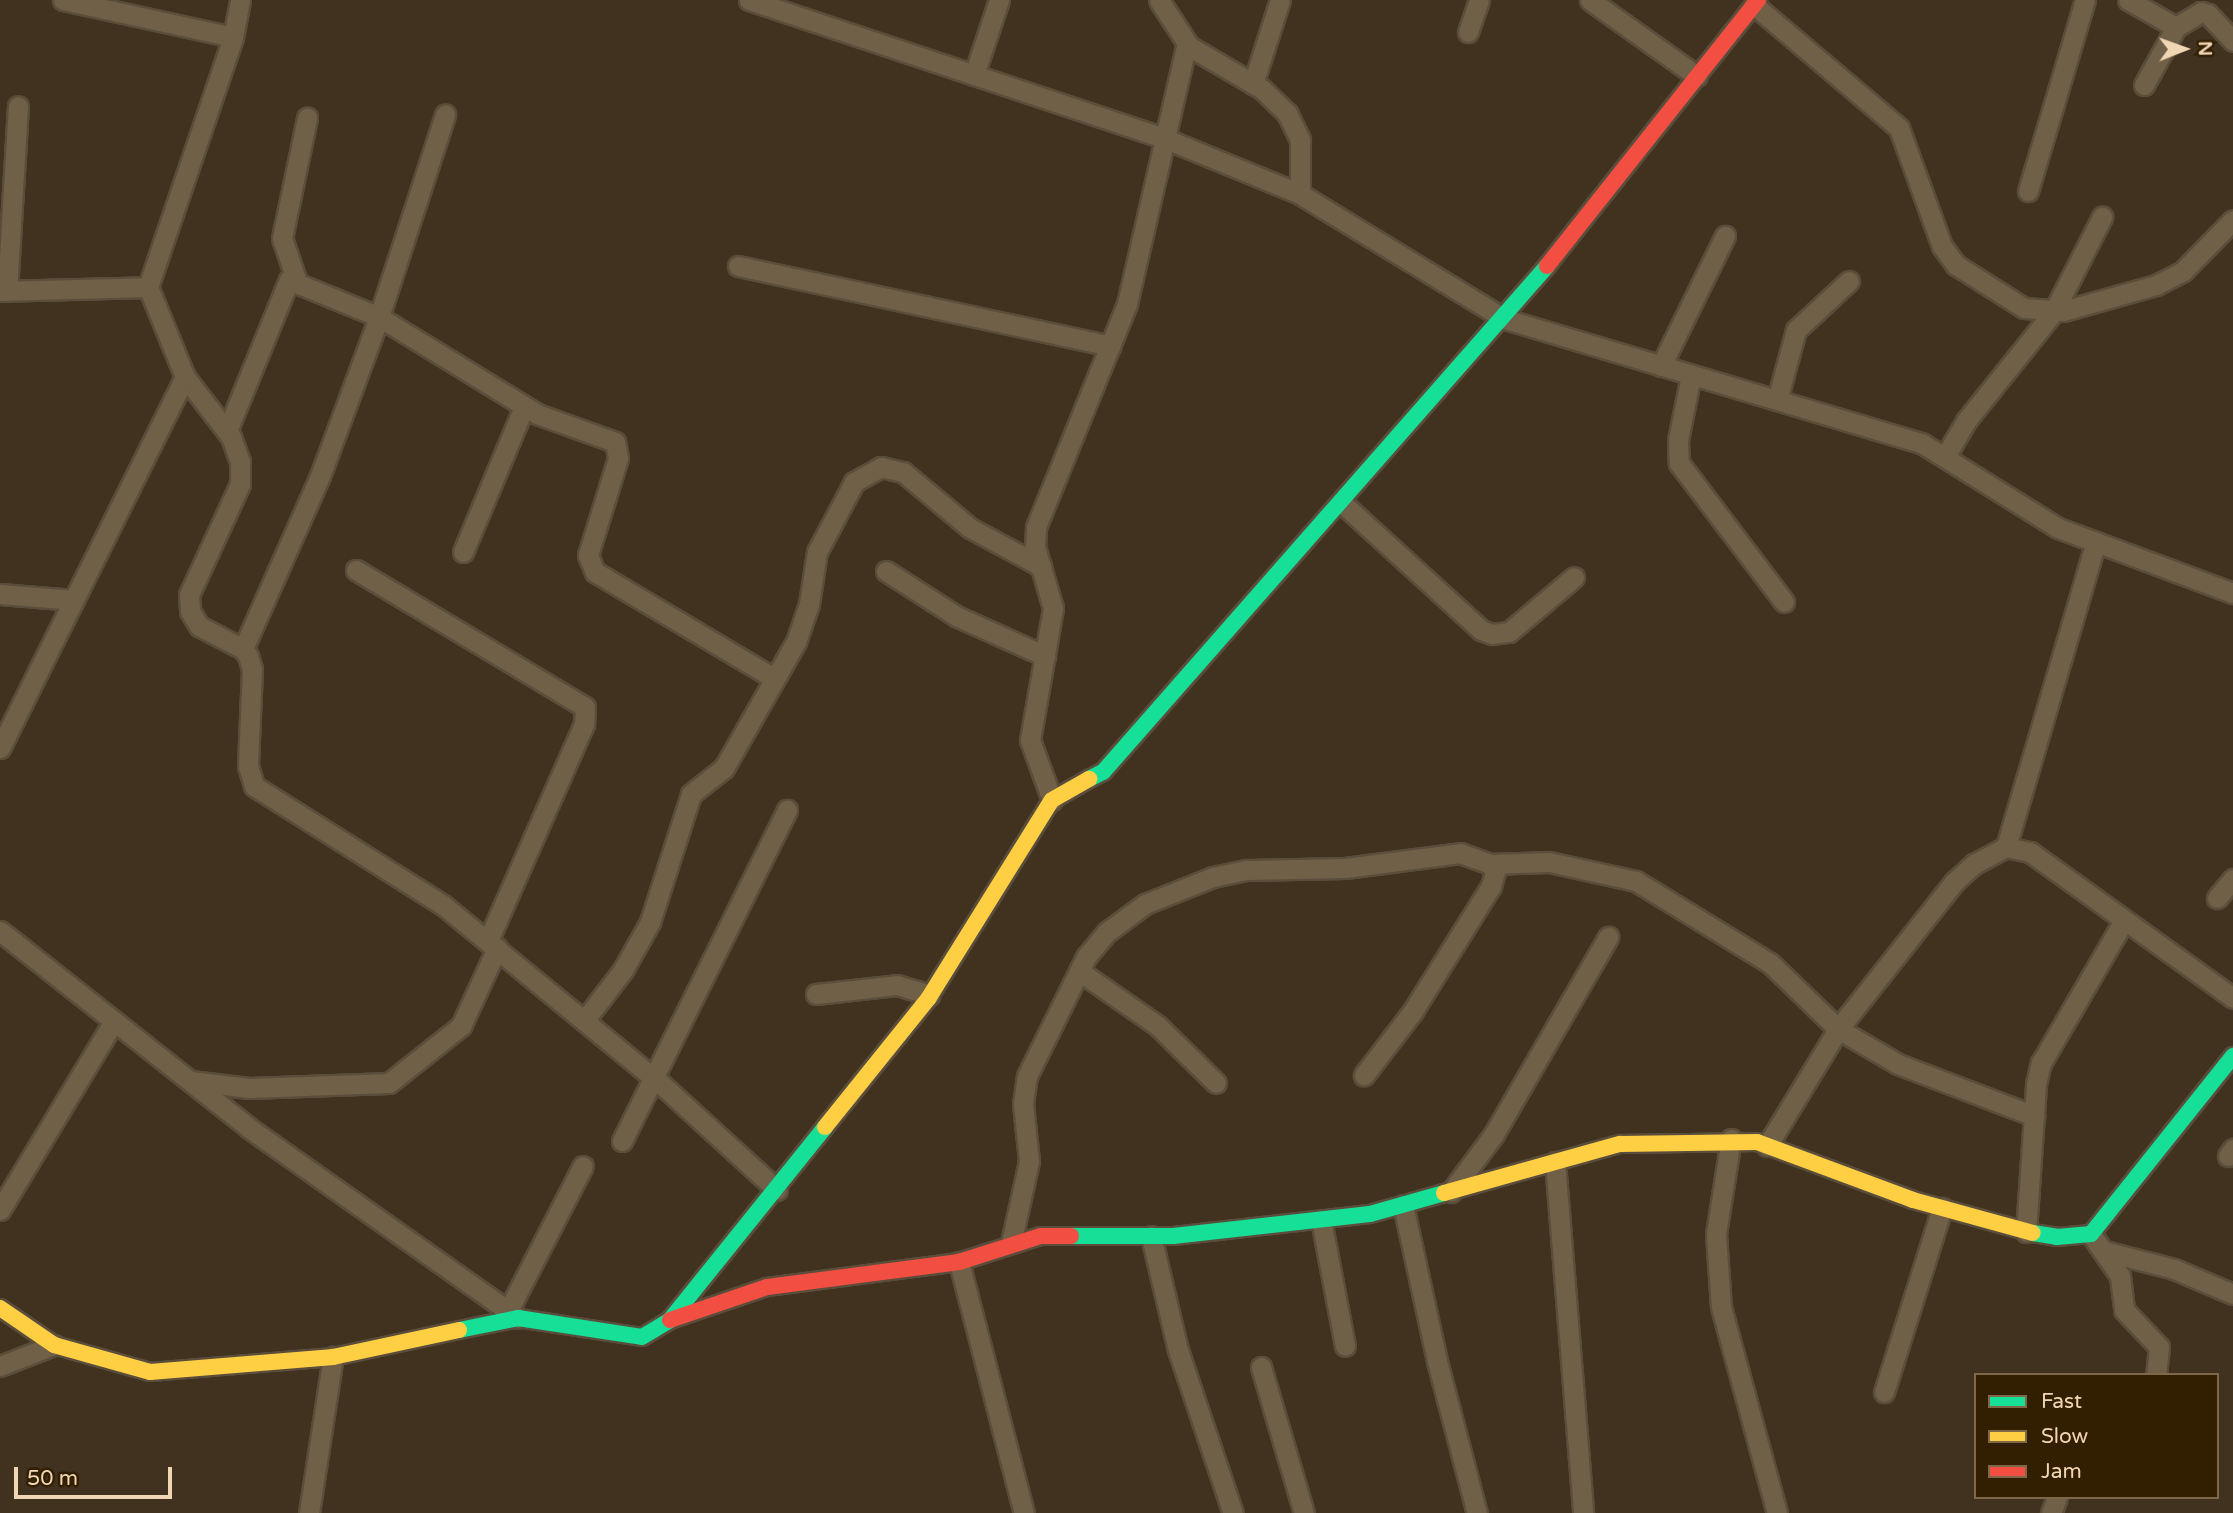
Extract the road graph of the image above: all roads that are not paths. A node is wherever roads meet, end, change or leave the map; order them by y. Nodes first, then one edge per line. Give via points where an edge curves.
1 (63, 0) edge
2 (240, 0) edge
3 (749, 0) edge
4 (999, 0) edge
5 (1159, 0) edge
6 (1280, 0) edge
7 (1479, 0) edge
8 (1590, 0) edge
9 (2085, 0) edge
10 (2127, 0) edge
11 (1756, 3) edge
12 (2176, 27) junction
13 (1468, 32) dead end
14 (233, 37) junction
15 (2233, 41) edge
16 (1187, 44) junction
17 (974, 75) junction
18 (1697, 76) junction
19 (1253, 84) junction
20 (2144, 86) dead end
21 (19, 106) dead end
22 (445, 116) dead end
23 (306, 118) dead end
24 (1166, 139) junction
25 (2028, 191) dead end
26 (1300, 194) junction
27 (2102, 217) dead end
28 (2233, 220) edge
29 (1725, 236) dead end
30 (738, 266) dead end
31 (296, 279) junction
32 (1849, 281) dead end
33 (148, 287) junction
34 (4, 291) edge
35 (2054, 311) junction
36 (379, 317) junction
37 (1505, 319) junction
38 (1111, 346) junction
39 (1661, 366) junction
40 (1691, 375) junction
41 (185, 377) junction
42 (1777, 400) junction
43 (524, 407) junction
44 (227, 431) junction
45 (1945, 457) junction
46 (1342, 503) junction
47 (2096, 542) junction
48 (463, 552) dead end
49 (1041, 566) junction
50 (356, 570) dead end
51 (886, 571) dead end
52 (1574, 577) dead end
53 (2233, 593) edge
54 (0, 594) edge
55 (74, 600) junction
56 (1784, 602) dead end
57 (243, 649) junction
58 (1045, 656) junction
59 (775, 679) junction
60 (0, 748) edge
61 (1052, 800) junction
62 (786, 810) dead end
63 (2006, 847) junction
64 (1490, 864) junction
65 (2233, 879) edge
66 (2217, 898) dead end
67 (2123, 922) junction
68 (0, 931) edge
69 (1608, 937) dead end
70 (493, 945) junction
71 (1079, 971) junction
72 (816, 994) dead end
73 (930, 995) junction
74 (2233, 998) edge
75 (584, 1020) junction
76 (114, 1021) junction
77 (1838, 1029) junction
78 (2233, 1056) edge
79 (1364, 1075) dead end
80 (189, 1080) junction
81 (655, 1080) junction
82 (1216, 1083) dead end
83 (2034, 1116) junction
84 (1731, 1139) junction
85 (622, 1141) dead end
86 (1767, 1146) junction
87 (1555, 1162) junction
88 (583, 1166) dead end
89 (777, 1191) junction
90 (1451, 1192) junction
91 (1403, 1205) junction
92 (1942, 1209) junction
93 (0, 1210) edge
94 (1321, 1220) junction
95 (2026, 1233) junction
96 (2091, 1234) junction
97 (1151, 1236) junction
98 (1011, 1243) junction
99 (2104, 1251) junction
100 (959, 1262) junction
101 (2233, 1294) edge
102 (0, 1308) edge
103 (513, 1315) junction
104 (670, 1320) junction
105 (54, 1345) junction
106 (1345, 1346) dead end
107 (333, 1357) junction
108 (0, 1366) edge
109 (1261, 1367) dead end
110 (2156, 1373) edge
111 (1884, 1392) dead end
112 (309, 1513) edge
113 (1024, 1513) edge
114 (1233, 1513) edge
115 (1304, 1513) edge
116 (1477, 1513) edge
117 (1583, 1513) edge
118 (1777, 1513) edge

1 - 14 street
2 - 14 street
3 - 17 street
4 - 17 street
5 - 16 street
6 - 19 street
7 - 13 street
8 - 18 street
9 - 25 street
10 - 12 street
11 - 18 street
11 - 35 street via 1905,136 1931,219 1956,265 2024,308
12 - 15 street via 2201,12
12 - 20 street
14 - 33 street
16 - 19 street
16 - 24 street
17 - 24 street
18 - 37 street
19 - 26 street via 1286,113 1300,140
21 - 34 street
22 - 36 street
23 - 31 street via 282,238
24 - 26 street
24 - 38 street via 1128,304
26 - 37 street
27 - 35 street
28 - 35 street via 2183,271 2156,285
29 - 39 street
30 - 38 street
31 - 36 street
31 - 44 street via 289,280
32 - 42 street via 1796,330
33 - 34 street
33 - 41 street
35 - 45 street via 1972,413
36 - 43 street
36 - 57 street via 320,476
37 - 39 street
37 - 46 street
38 - 49 street via 1036,527 1035,547
39 - 40 street
40 - 42 street
40 - 56 street via 1678,440 1679,463
41 - 44 street
41 - 55 street
42 - 45 street via 1923,444
43 - 48 street
43 - 59 street via 555,423 607,438 618,448 588,555 599,577
44 - 57 street via 240,462 240,484 189,594 190,611 199,626
45 - 47 street via 2058,528
46 - 52 street via 1480,630 1492,634 1509,632
46 - 61 street via 1103,772
47 - 53 street
47 - 63 street
49 - 58 street via 1053,608
49 - 59 street via 970,528 902,472 870,470 854,482 828,527 813,568 804,624
50 - 70 street via 585,707 584,724
51 - 58 street via 956,616
54 - 55 street
55 - 60 street
57 - 70 street via 252,669 248,766 254,786 443,905
58 - 61 street via 1030,740
59 - 75 street via 724,768 691,794 650,922 624,970
61 - 73 street
62 - 81 street
63 - 67 street via 2030,852
63 - 77 street via 1974,864 1954,883
64 - 71 street via 1460,853 1437,854 1345,868 1247,870 1213,877 1125,917 1107,932
64 - 77 street via 1549,862 1636,881 1770,963
64 - 79 street via 1494,872 1491,886 1413,1011
65 - 66 street
67 - 74 street
67 - 83 street via 2048,1045 2036,1084
68 - 76 street
69 - 90 street via 1494,1134
70 - 75 street
70 - 80 street via 461,1026 389,1083 248,1088
71 - 82 street via 1167,1034
71 - 98 street via 1025,1083 1028,1161
72 - 73 street via 897,985
73 - 89 street
75 - 81 street
76 - 80 street
76 - 93 street
77 - 83 street via 1898,1065
77 - 86 street
78 - 96 street
80 - 103 street
81 - 85 street
81 - 89 street
83 - 95 street
84 - 86 street
84 - 87 street via 1620,1144
84 - 118 street via 1716,1234 1721,1307
86 - 92 street
87 - 90 street
87 - 117 street
88 - 103 street
89 - 104 street
90 - 91 street
91 - 94 street
91 - 116 street
92 - 95 street
92 - 111 street
94 - 97 street
94 - 106 street
95 - 96 street via 2057,1237
96 - 99 street
97 - 98 street via 1041,1236
97 - 114 street via 1178,1350
98 - 100 street
99 - 101 street via 2174,1269
99 - 110 street via 2120,1276 2124,1310 2159,1347
100 - 104 street via 767,1287
100 - 113 street
102 - 105 street
103 - 104 street via 642,1337
103 - 107 street
105 - 107 street via 150,1372
105 - 108 street
107 - 112 street
109 - 115 street

